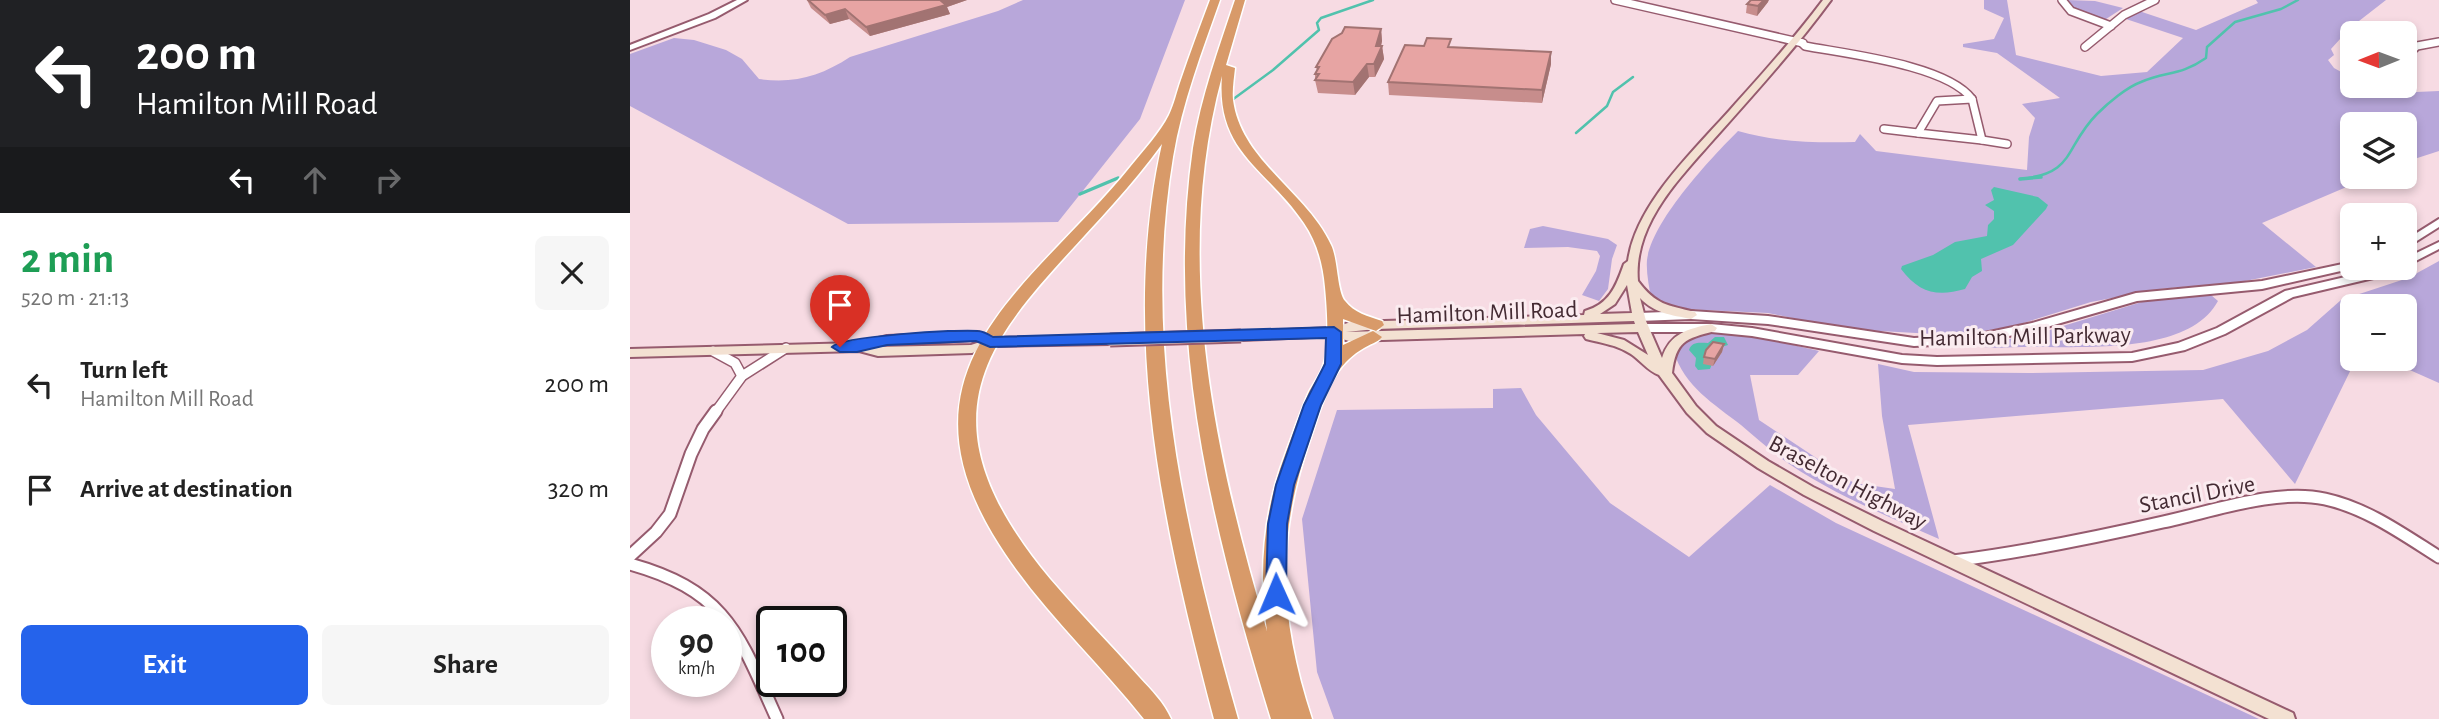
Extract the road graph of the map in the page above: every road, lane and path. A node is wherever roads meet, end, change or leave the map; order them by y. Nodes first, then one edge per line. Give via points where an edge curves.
1 (743, 0) edge
2 (1215, 0) edge
3 (1615, 0) edge
4 (1827, 0) edge
5 (2062, 0) edge
6 (2154, 0) edge
7 (1239, 4) edge
8 (2111, 26) junction
9 (1798, 42) junction
10 (2439, 42) edge
11 (2417, 46) edge
12 (2085, 47) dead end
13 (630, 48) edge
14 (1974, 99) junction
15 (1175, 116) junction
16 (1884, 129) dead end
17 (1918, 133) junction
18 (1982, 141) junction
19 (2007, 144) dead end
20 (2439, 222) edge
21 (2417, 237) edge
22 (2439, 245) edge
23 (1634, 251) junction
24 (2417, 257) edge
25 (2340, 268) edge
26 (2353, 280) edge
27 (1633, 281) junction
28 (1335, 301) junction
29 (1691, 315) junction
30 (1569, 319) junction
31 (1641, 323) junction
32 (1711, 328) junction
33 (1375, 331) junction
34 (1555, 331) junction
35 (1334, 332) junction
36 (990, 342) junction
37 (786, 348) junction
38 (713, 351) junction
39 (630, 353) edge
40 (1333, 364) junction
41 (742, 376) junction
42 (1665, 377) junction
43 (630, 556) edge
44 (2439, 557) edge
45 (1952, 561) junction
46 (630, 564) edge
47 (777, 719) edge
48 (1159, 719) edge
49 (1226, 719) edge
50 (1283, 719) edge
51 (1300, 719) edge
52 (2287, 719) edge

1 - 13 street
2 - 15 highway
3 - 9 street
4 - 9 main road, Braselton Highway
5 - 8 street via 2077,15
6 - 8 street
7 - 28 highway via 1226,107 1248,153 1305,216 1323,245
7 - 50 highway via 1200,145 1191,250 1194,324 1200,385 1225,519
8 - 12 street
9 - 14 street via 1936,74 1959,84
9 - 23 main road, Braselton Highway via 1673,181 1641,230
10 - 11 street
14 - 17 street via 1937,100
14 - 18 street
15 - 36 highway via 1138,168 1034,280
15 - 49 highway via 1154,246 1153,353 1172,503
16 - 17 street
17 - 18 street
18 - 19 street
20 - 21 street
22 - 24 street
23 - 27 main road, Braselton Highway
23 - 30 main road via 1616,298 1600,312
25 - 29 street, Hamilton Mill Parkway via 2262,285 2136,297 1975,340 1913,342 1768,320
26 - 32 street, Hamilton Mill Parkway via 2289,295 2221,331 2181,347 2132,358 1902,359
27 - 29 main road via 1647,302
27 - 31 main road, Braselton Highway
28 - 33 highway
28 - 35 highway
29 - 31 street, Hamilton Mill Parkway
30 - 31 main road, Hamilton Mill Road
30 - 33 main road, Hamilton Mill Road
31 - 32 street, Hamilton Mill Parkway
31 - 34 main road, Hamilton Mill Road
31 - 42 main road, Braselton Highway
32 - 42 main road via 1673,341
33 - 34 main road, Hamilton Mill Road
33 - 35 main road, Hamilton Mill Road via 1349,337
33 - 40 highway
34 - 42 main road via 1630,345
35 - 36 main road, Hamilton Mill Road, bridge
35 - 40 highway
36 - 37 main road, Hamilton Mill Road via 972,349 878,352 857,346
36 - 48 highway via 970,389 969,419 977,478 989,506 1012,547
37 - 38 main road, Hamilton Mill Road
37 - 41 street
38 - 39 main road, Hamilton Mill Road
38 - 41 street via 735,363
40 - 51 highway via 1296,449 1277,524 1278,632
41 - 43 street via 703,429 670,514
42 - 45 main road, Braselton Highway via 1709,427 1778,475
44 - 45 street, Stancil Drive via 2392,527 2323,498 2224,508 2014,555
45 - 52 main road, Braselton Highway
46 - 47 street via 656,570 704,596 734,628

